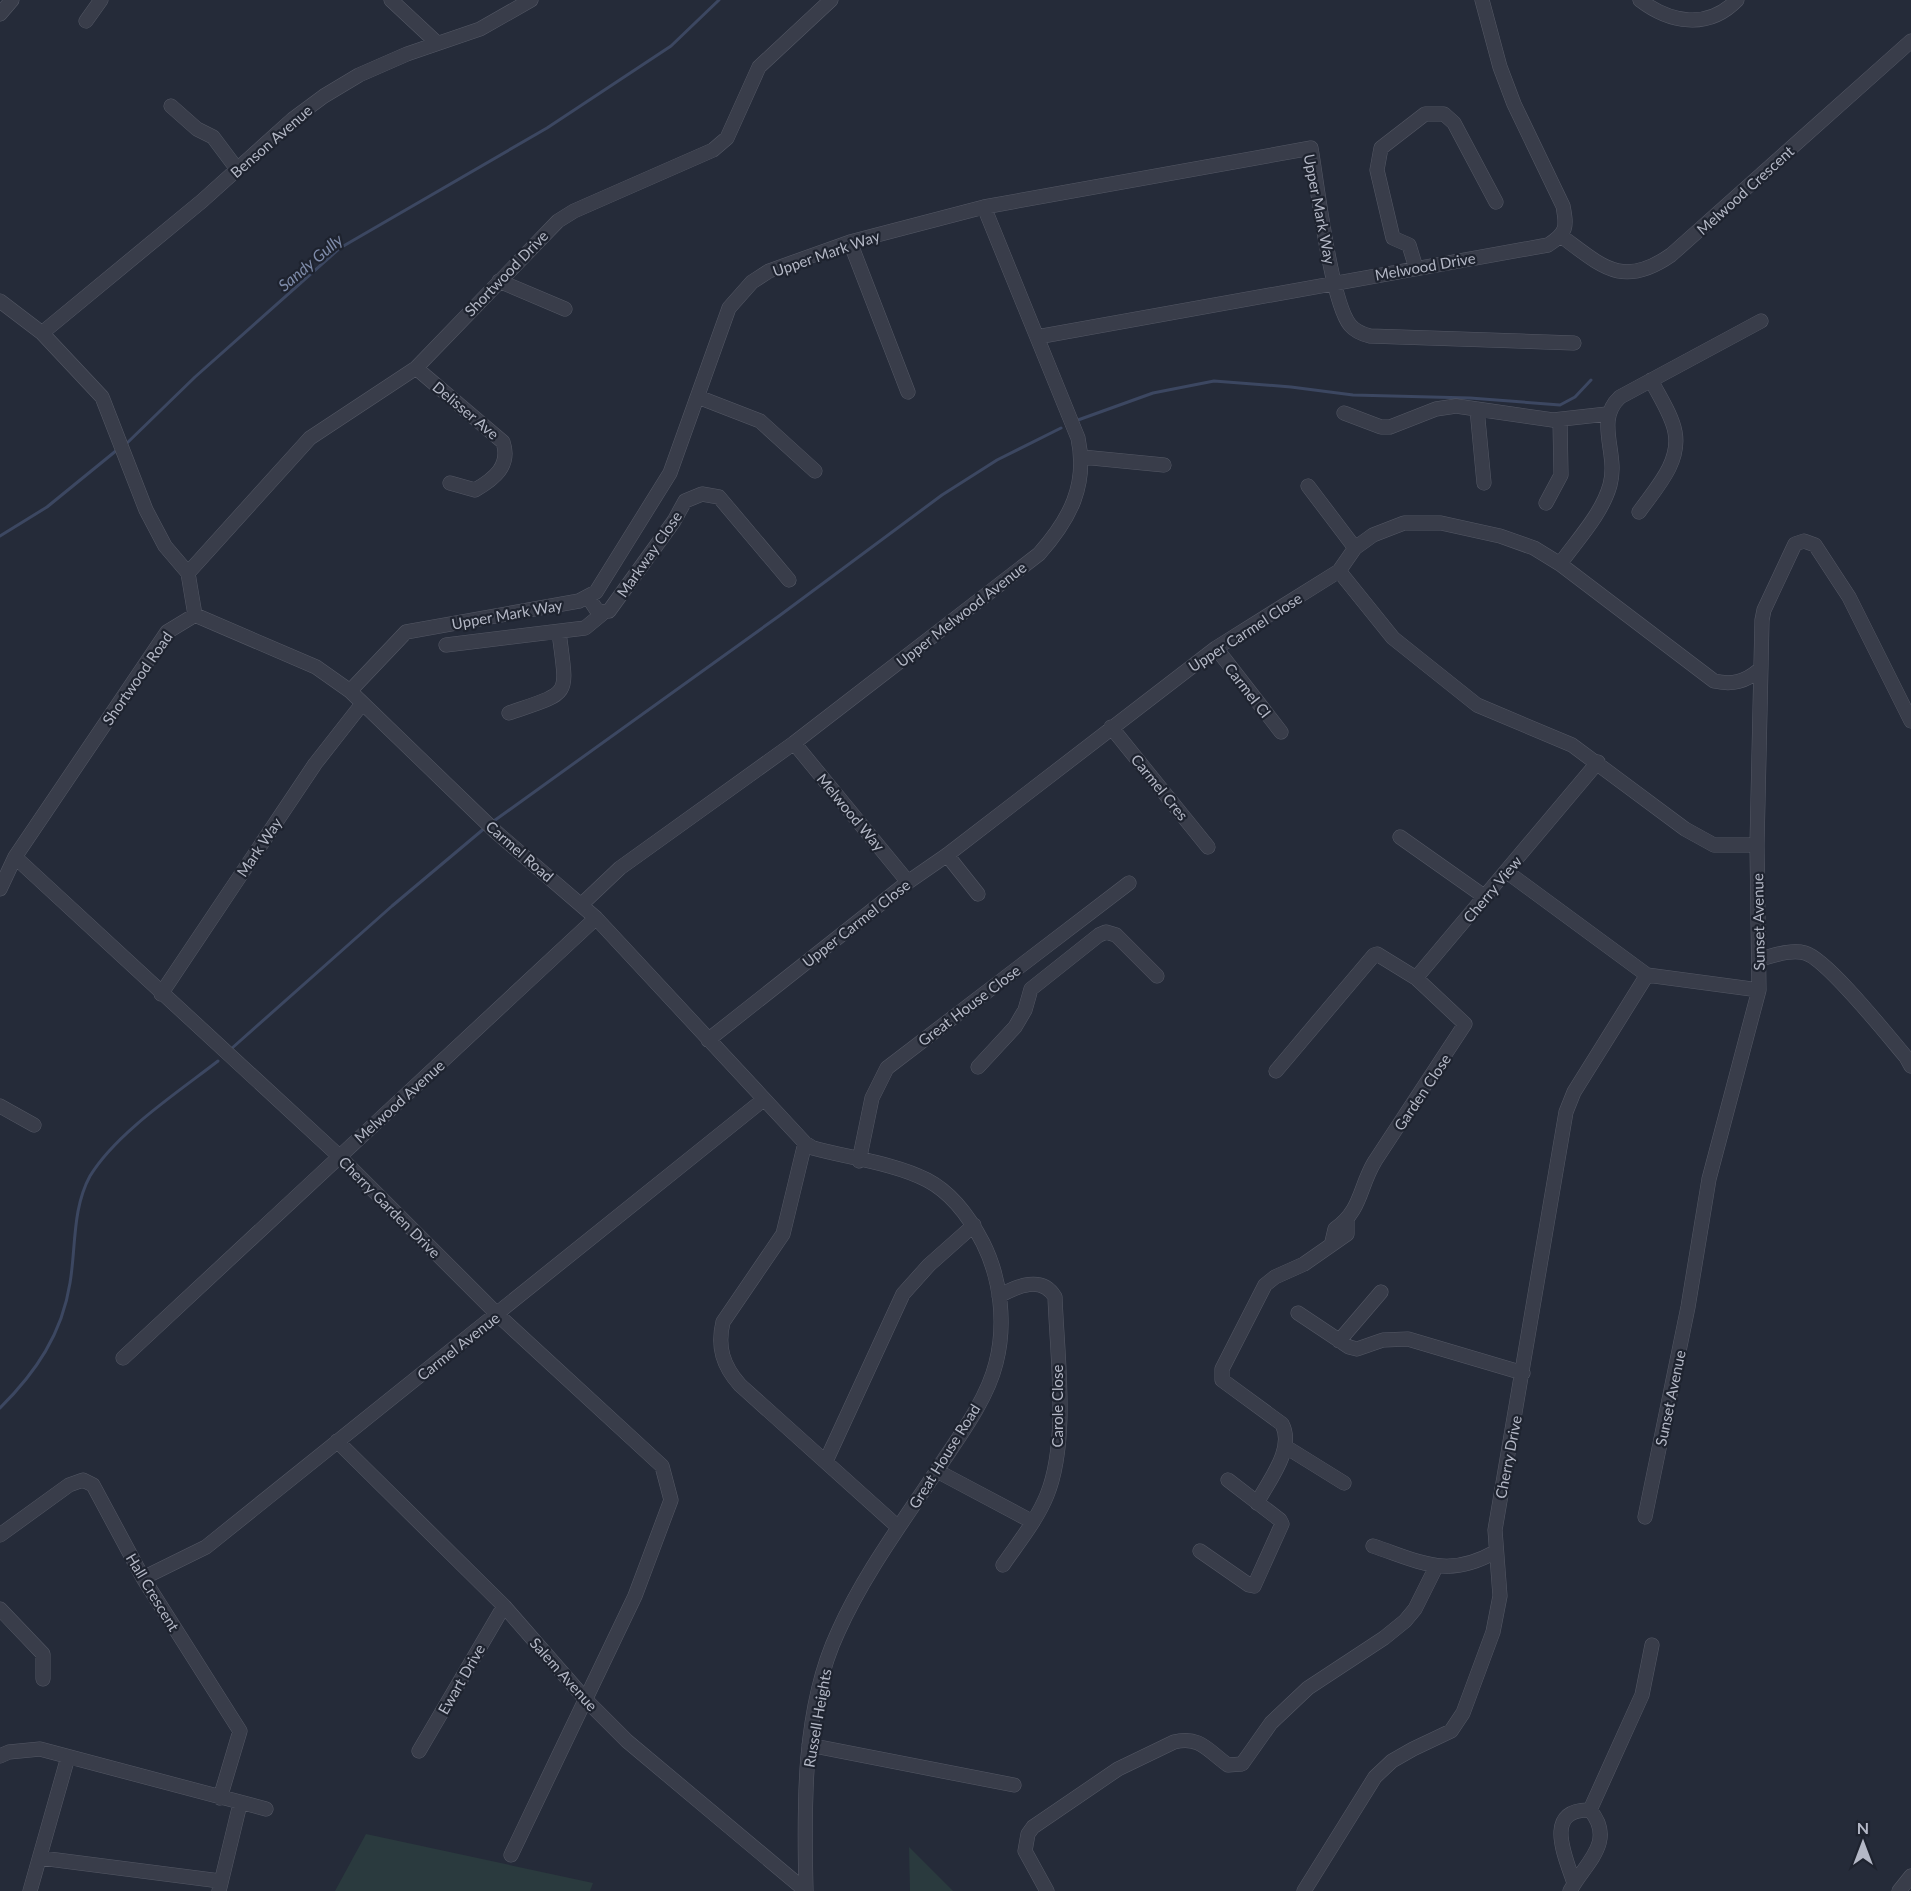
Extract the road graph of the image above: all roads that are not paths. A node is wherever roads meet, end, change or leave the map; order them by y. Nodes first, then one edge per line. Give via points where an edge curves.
1 (12, 0) edge
2 (101, 0) edge
3 (391, 0) edge
4 (531, 0) edge
5 (831, 0) edge
6 (1482, 0) edge
7 (1640, 0) edge
8 (1737, 0) edge
9 (0, 14) edge
10 (86, 21) dead end
11 (1911, 41) edge
12 (436, 42) junction
13 (171, 106) dead end
14 (237, 169) junction
15 (1496, 202) dead end
16 (984, 207) junction
17 (1561, 236) junction
18 (850, 242) junction
19 (1416, 268) junction
20 (499, 280) junction
21 (1335, 282) junction
22 (0, 300) edge
23 (566, 309) dead end
24 (1761, 321) dead end
25 (42, 333) junction
26 (1037, 337) junction
27 (1574, 343) dead end
28 (416, 368) junction
29 (1651, 380) junction
30 (908, 392) dead end
31 (698, 397) junction
32 (1477, 409) junction
33 (1344, 413) dead end
34 (1607, 414) junction
35 (1560, 420) junction
36 (1082, 457) junction
37 (1164, 465) dead end
38 (815, 471) dead end
39 (450, 483) dead end
40 (1484, 483) dead end
41 (1308, 486) dead end
42 (1546, 503) dead end
43 (1639, 512) dead end
44 (1355, 548) junction
45 (1560, 564) junction
46 (1339, 571) junction
47 (188, 573) junction
48 (789, 580) dead end
49 (588, 597) junction
50 (602, 614) junction
51 (195, 615) junction
52 (559, 632) junction
53 (446, 645) dead end
54 (1216, 648) junction
55 (1759, 670) junction
56 (350, 691) junction
57 (362, 704) junction
58 (509, 713) dead end
59 (1911, 721) edge
60 (1111, 727) junction
61 (1281, 732) dead end
62 (794, 743) junction
63 (1598, 762) junction
64 (1400, 837) dead end
65 (1757, 845) junction
66 (1209, 847) dead end
67 (946, 855) junction
68 (15, 857) junction
69 (1507, 872) junction
70 (908, 882) junction
71 (1129, 883) dead end
72 (0, 889) edge
73 (978, 894) dead end
74 (1485, 897) junction
75 (582, 904) junction
76 (596, 918) junction
77 (1056, 939) junction
78 (1070, 957) junction
79 (1759, 960) junction
80 (1647, 975) junction
81 (1157, 976) dead end
82 (1416, 978) junction
83 (1759, 990) junction
84 (161, 994) junction
85 (708, 1040) junction
86 (1911, 1066) edge
87 (978, 1067) dead end
88 (1276, 1071) dead end
89 (763, 1100) junction
90 (0, 1106) edge
91 (34, 1125) dead end
92 (805, 1143) junction
93 (339, 1156) junction
94 (859, 1161) junction
95 (974, 1225) junction
96 (1381, 1292) dead end
97 (999, 1296) junction
98 (1298, 1313) dead end
99 (498, 1316) junction
100 (1339, 1341) junction
101 (123, 1358) dead end
102 (1523, 1372) junction
103 (337, 1441) junction
104 (1286, 1447) junction
105 (826, 1461) junction
106 (938, 1471) junction
107 (1228, 1480) dead end
108 (1344, 1484) dead end
109 (1257, 1503) junction
110 (1646, 1517) dead end
111 (1033, 1522) junction
112 (898, 1527) junction
113 (0, 1535) edge
114 (1372, 1546) dead end
115 (1200, 1551) dead end
116 (1495, 1552) junction
117 (1003, 1565) dead end
118 (1436, 1567) junction
119 (143, 1578) junction
120 (504, 1606) junction
121 (0, 1609) edge
122 (1652, 1646) dead end
123 (43, 1679) dead end
124 (587, 1701) junction
125 (809, 1745) junction
126 (419, 1751) dead end
127 (0, 1756) edge
128 (68, 1757) junction
129 (1014, 1785) dead end
130 (219, 1798) junction
131 (240, 1804) junction
132 (266, 1809) dead end
133 (1590, 1810) junction
134 (511, 1855) dead end
135 (40, 1858) junction
136 (1911, 1876) edge
137 (219, 1886) edge
138 (1572, 1887) edge
139 (30, 1891) edge
140 (806, 1891) edge
141 (1047, 1891) edge
142 (1304, 1891) edge
143 (1899, 1891) edge

1 - 9 street
2 - 10 street
3 - 12 street
4 - 12 street, Benson Avenue via 480,29
5 - 20 street, Shortwood Drive via 759,67 727,138 713,150 574,211 546,231
6 - 17 street via 1514,104 1563,206 1566,222
7 - 8 street via 1657,13 1676,20 1697,21 1716,15
11 - 17 street, Melwood Crescent via 1656,266 1635,272 1604,268
12 - 14 street, Benson Avenue via 359,75 324,96
13 - 14 street via 197,129 213,137
14 - 25 street, Benson Avenue
15 - 19 street via 1454,123 1444,114 1425,114 1382,148 1377,170 1393,238 1409,245
16 - 18 street, Upper Mark Way
16 - 21 street, Upper Mark Way via 1311,148
16 - 26 street, Upper Melwood Avenue
17 - 19 street, Melwood Drive via 1548,245
18 - 30 street
18 - 31 street, Upper Mark Way via 769,271 739,295 729,308
19 - 21 street, Melwood Drive
20 - 23 street
20 - 28 street, Shortwood Drive
21 - 26 street, Melwood Drive
21 - 27 street via 1345,318 1351,327 1370,336
22 - 25 street
24 - 29 street
25 - 47 street via 102,397 146,510 165,546
26 - 36 street, Upper Melwood Avenue
28 - 39 street, Delisser Ave via 503,442 505,448 502,468 494,479 475,490
28 - 47 street, Shortwood Drive via 310,438
29 - 34 street via 1620,397
29 - 43 street via 1675,431 1676,450 1670,468
31 - 38 street via 760,421
31 - 49 street, Upper Mark Way via 670,474 602,584
32 - 33 street via 1446,407 1390,427
32 - 35 street
32 - 40 street
34 - 35 street
34 - 45 street via 1613,467 1610,485 1603,502
35 - 42 street via 1561,475
36 - 37 street
36 - 62 street, Upper Melwood Avenue via 1080,485 1072,511 1039,554
41 - 44 street
44 - 45 street, Upper Carmel Close via 1372,535 1404,523 1441,523 1500,536 1534,548
44 - 46 street, Upper Carmel Close
45 - 55 street, Upper Carmel Close via 1714,681 1734,683
46 - 54 street, Upper Carmel Close
46 - 63 street via 1393,638 1468,699 1572,745
47 - 51 street
48 - 50 street, Markway Close via 719,497 702,494 685,501 609,611
49 - 50 street
49 - 56 street, Upper Mark Way via 406,632
50 - 52 street, Markway Close via 591,626
51 - 56 street, Carmel Road via 316,667
51 - 68 street, Shortwood Road via 167,632
52 - 53 street, Markway Close
52 - 58 street via 562,690 553,698
54 - 60 street, Upper Carmel Close
54 - 61 street, Carmel Cl
55 - 59 street, Sunset Avenue via 1764,610 1796,544 1804,541 1815,545 1849,597
55 - 65 street, Sunset Avenue
56 - 57 street, Carmel Road
57 - 75 street, Carmel Road via 496,832
57 - 84 street, Mark Way via 315,764
60 - 66 street, Carmel Cres
60 - 67 street, Upper Carmel Close
62 - 70 street, Melwood Way
62 - 75 street, Upper Melwood Avenue via 620,867
63 - 65 street via 1685,829 1714,845
63 - 69 street, Cherry View
64 - 74 street
65 - 79 street, Sunset Avenue
67 - 70 street, Upper Carmel Close
67 - 73 street
68 - 72 street, Shortwood Road
68 - 84 street, Cherry Garden Drive
69 - 74 street, Cherry View
69 - 80 street
70 - 85 street, Upper Carmel Close
71 - 77 street, Great House Close
74 - 82 street, Cherry View
75 - 76 street, Carmel Road
76 - 85 street, Carmel Road
76 - 93 street, Melwood Avenue
77 - 78 street
77 - 94 street, Great House Close via 887,1068 872,1098
78 - 81 street via 1099,935 1112,933
78 - 87 street via 1031,989 1015,1027
79 - 83 street, Sunset Avenue
79 - 86 street via 1786,952 1806,953 1834,975
80 - 83 street
80 - 102 street, Cherry Drive via 1574,1092 1566,1112
82 - 88 street via 1374,955
82 - 104 street, Garden Close via 1464,1020 1465,1028 1368,1172 1357,1207 1335,1229 1332,1242 1304,1264 1265,1285 1220,1375 1225,1383 1282,1424
83 - 110 street, Sunset Avenue via 1709,1179
84 - 93 street, Cherry Garden Drive
85 - 89 street, Carmel Road
89 - 92 street, Carmel Road
89 - 99 street, Carmel Avenue
90 - 91 street
92 - 94 street, Great House Road
92 - 105 street via 783,1233 723,1322 720,1336 727,1370
93 - 99 street, Cherry Garden Drive
93 - 101 street, Melwood Avenue
94 - 95 street, Great House Road via 909,1172 928,1181 960,1207
95 - 97 street, Great House Road via 997,1275
95 - 105 street via 903,1294
96 - 100 street
97 - 106 street, Great House Road via 1000,1340 990,1381
97 - 111 street, Carole Close via 1016,1287 1041,1284 1055,1297 1059,1437 1056,1468
98 - 100 street
99 - 103 street, Carmel Avenue
99 - 124 street, Cherry Garden Drive via 662,1466 671,1500 635,1596
100 - 102 street via 1356,1349 1383,1340 1408,1339
102 - 116 street, Cherry Drive via 1495,1530
103 - 119 street, Carmel Avenue via 206,1547
103 - 120 street, Salem Avenue
104 - 108 street
104 - 109 street
105 - 112 street
106 - 111 street
106 - 112 street, Great House Road
107 - 109 street
109 - 115 street via 1282,1524 1254,1586
111 - 117 street, Carole Close
112 - 125 street, Russell Heights via 837,1632 822,1677
113 - 119 street, Hall Crescent via 69,1485 83,1480 93,1485
114 - 118 street
116 - 118 street via 1470,1564
116 - 142 street, Cherry Drive via 1500,1596 1493,1632 1463,1713 1451,1731 1392,1761 1375,1777
118 - 141 street via 1405,1622 1308,1688 1272,1723 1242,1764 1228,1765 1199,1742 1174,1742 1118,1769 1033,1827 1025,1851
119 - 130 street, Hall Crescent via 240,1731
120 - 124 street, Salem Avenue
120 - 126 street, Ewart Drive
121 - 123 street via 43,1654
122 - 133 street via 1642,1695
124 - 134 street, Cherry Garden Drive
124 - 140 street, Salem Avenue via 627,1742
125 - 129 street
125 - 140 street, Russell Heights via 804,1833
127 - 128 street via 40,1749
128 - 130 street
128 - 135 street
130 - 131 street
131 - 132 street
131 - 137 street
133 - 138 street via 1598,1819 1600,1838 1593,1860
133 - 138 street via 1577,1810 1562,1822 1562,1848
135 - 137 street
135 - 139 street
136 - 143 street

